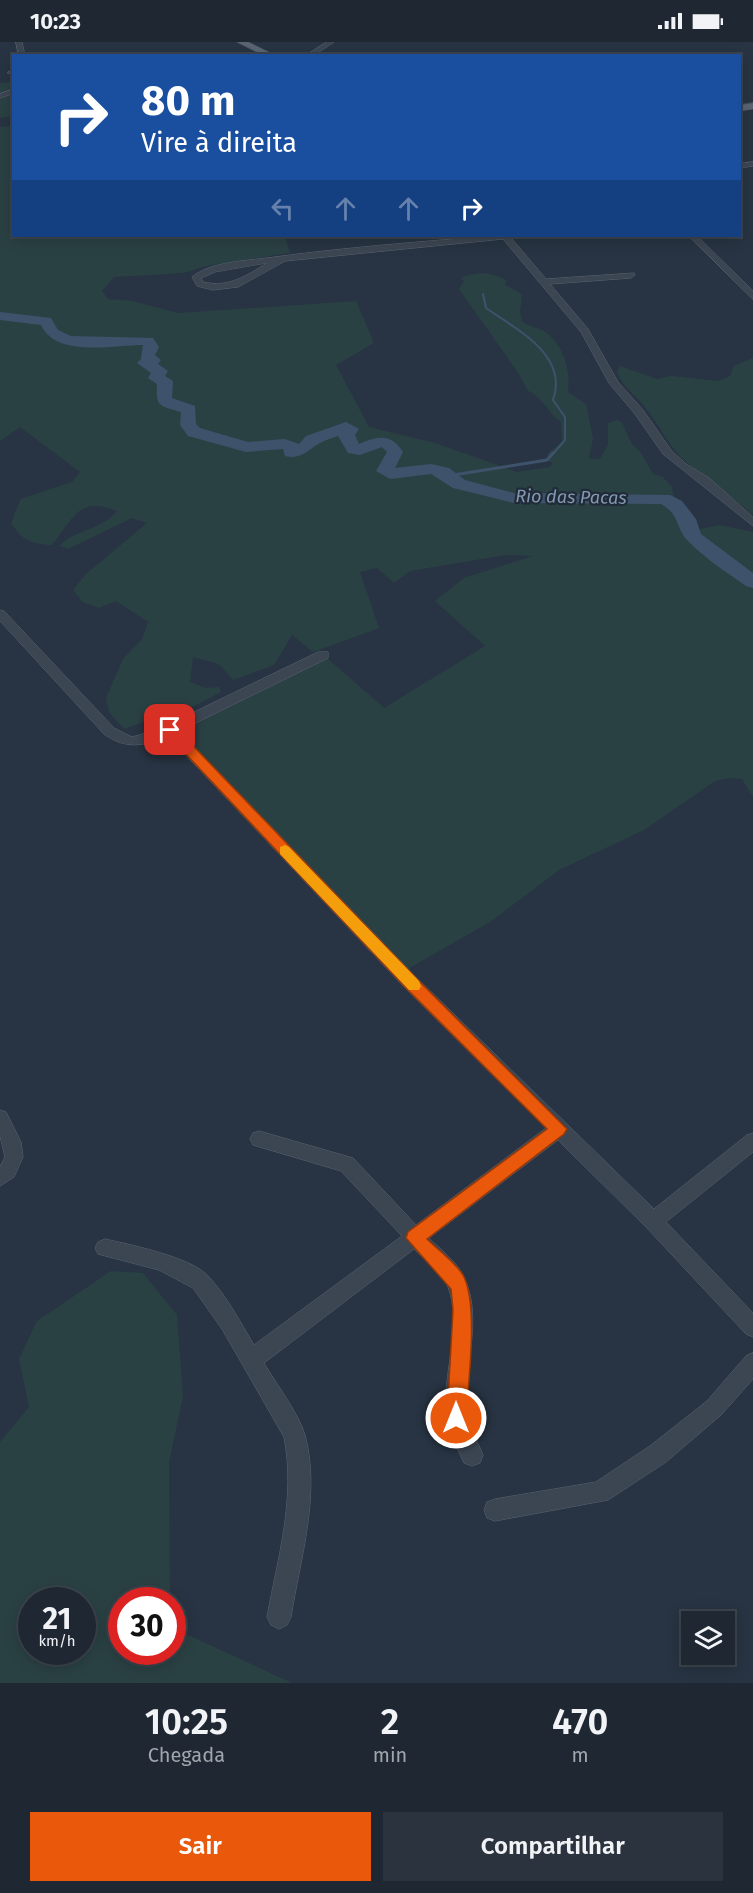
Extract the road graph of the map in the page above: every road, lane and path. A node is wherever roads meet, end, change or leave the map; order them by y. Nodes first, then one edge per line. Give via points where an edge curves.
1 (241, 42) edge
2 (331, 42) edge
3 (268, 54) edge
4 (311, 54) edge
5 (498, 237) edge
6 (509, 237) edge
7 (694, 237) edge
8 (282, 259) junction
9 (630, 275) dead end
10 (543, 282) junction
11 (753, 296) edge
12 (753, 523) edge
13 (0, 614) edge
14 (323, 655) dead end
15 (170, 730) junction
16 (0, 1118) edge
17 (559, 1129) junction
18 (259, 1139) dead end
19 (753, 1141) edge
20 (0, 1178) edge
21 (653, 1221) junction
22 (414, 1238) junction
23 (105, 1248) dead end
24 (753, 1327) edge
25 (251, 1360) junction
26 (753, 1363) edge
27 (472, 1455) dead end
28 (495, 1510) dead end
29 (279, 1617) dead end

1 - 3 main road
2 - 4 street
5 - 8 street
6 - 10 street
7 - 11 street
8 - 8 street via 212,269 196,277 200,284 213,289 227,288
9 - 10 street
10 - 12 street via 585,331 614,384 667,452
13 - 15 street via 109,731 129,743
14 - 15 street
15 - 17 street via 412,984
16 - 20 street via 15,1148 14,1164
17 - 21 street
17 - 22 street
18 - 22 street via 348,1164
19 - 21 street
21 - 24 street
22 - 25 street
22 - 27 street via 460,1288 456,1418 463,1442
23 - 25 street via 162,1262 200,1281
25 - 29 street via 294,1434 299,1454 297,1509
26 - 28 street via 714,1408 658,1454 600,1492

